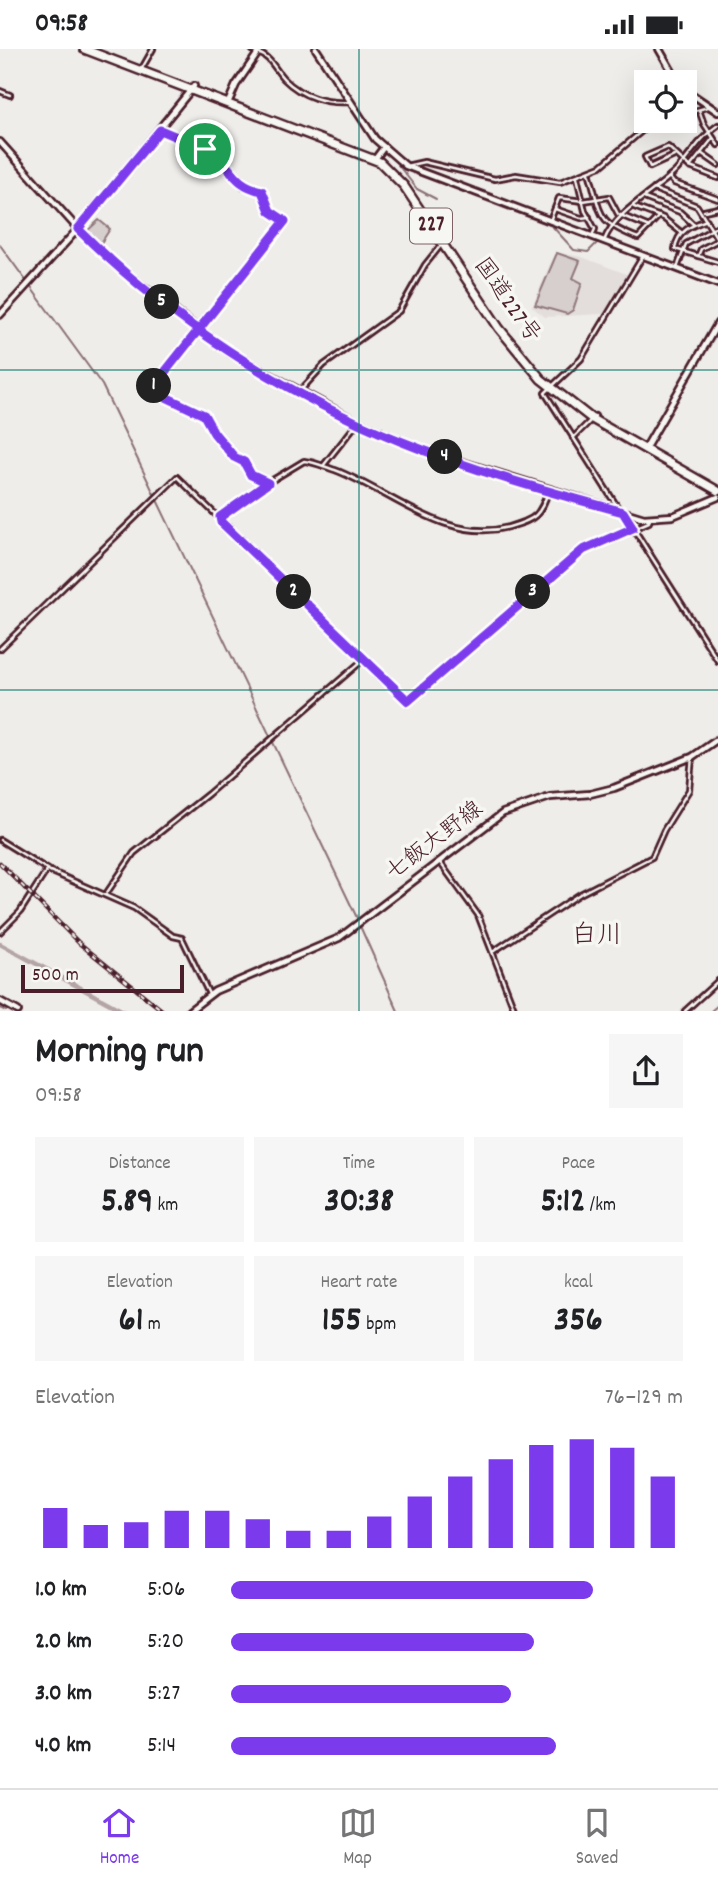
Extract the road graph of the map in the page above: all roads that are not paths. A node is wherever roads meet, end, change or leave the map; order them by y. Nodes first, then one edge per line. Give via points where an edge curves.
1 (84, 49) edge
2 (94, 49) edge
3 (153, 49) edge
4 (316, 49) edge
5 (659, 49) edge
6 (255, 51) edge
7 (142, 69) junction
8 (671, 70) edge
9 (194, 88) junction
10 (0, 91) edge
11 (10, 95) dead end
12 (697, 98) edge
13 (229, 101) junction
14 (351, 101) junction
15 (710, 106) junction
16 (699, 110) joint
17 (718, 112) edge
18 (718, 125) edge
19 (160, 130) junction
20 (708, 131) junction
21 (640, 133) edge
22 (713, 138) junction
23 (0, 142) edge
24 (718, 145) edge
25 (384, 147) junction
26 (701, 153) junction
27 (674, 156) junction
28 (376, 158) junction
29 (682, 162) junction
30 (406, 166) junction
31 (718, 166) edge
32 (690, 167) junction
33 (589, 172) junction
34 (578, 177) junction
35 (669, 177) junction
36 (718, 177) edge
37 (654, 189) junction
38 (596, 198) junction
39 (644, 198) junction
40 (718, 199) edge
41 (583, 201) junction
42 (634, 207) junction
43 (718, 208) edge
44 (555, 209) junction
45 (703, 212) junction
46 (659, 216) junction
47 (622, 217) junction
48 (589, 218) junction
49 (707, 220) junction
50 (550, 221) junction
51 (693, 224) junction
52 (718, 226) edge
53 (610, 227) junction
54 (649, 227) junction
55 (78, 229) junction
56 (712, 229) junction
57 (682, 233) junction
58 (592, 236) junction
59 (718, 240) edge
60 (443, 241) junction
61 (604, 241) junction
62 (683, 252) junction
63 (717, 254) edge
64 (643, 256) junction
65 (698, 256) junction
66 (716, 261) edge
67 (677, 268) junction
68 (718, 284) edge
69 (0, 315) edge
70 (718, 323) edge
71 (199, 330) junction
72 (552, 387) junction
73 (300, 391) junction
74 (594, 418) junction
75 (358, 422) junction
76 (573, 438) junction
77 (646, 448) junction
78 (323, 466) junction
79 (268, 483) junction
80 (549, 489) junction
81 (718, 489) edge
82 (718, 497) edge
83 (621, 512) junction
84 (220, 517) junction
85 (650, 518) junction
86 (633, 528) junction
87 (0, 649) edge
88 (364, 660) junction
89 (718, 661) edge
90 (718, 739) edge
91 (692, 757) junction
92 (0, 839) edge
93 (439, 860) junction
94 (47, 870) junction
95 (106, 894) junction
96 (0, 932) edge
97 (494, 951) junction
98 (718, 981) edge
99 (209, 994) junction
100 (0, 1001) edge
101 (18, 1011) edge
102 (189, 1011) edge
103 (515, 1011) edge
104 (685, 1011) edge

1 - 7 highway, 国道227号 / 227
2 - 7 highway, 国道227号 / 227
3 - 7 street
4 - 14 main road
5 - 8 main road
6 - 13 main road
6 - 14 street via 288,82 314,98 326,103
7 - 9 highway, 国道227号 / 227
9 - 13 highway, 国道227号 / 227
9 - 19 main road
10 - 11 street
12 - 15 main road
13 - 28 highway, 国道227号 / 227
14 - 25 main road
15 - 16 street
15 - 17 main road
16 - 20 street
18 - 20 street
19 - 55 main road
19 - 71 street via 217,154 243,186 262,191 270,211 285,221
20 - 22 street
20 - 29 street
21 - 33 street
22 - 24 street
22 - 26 street
23 - 55 main road
25 - 28 main road
25 - 30 main road
26 - 31 street
26 - 32 street
27 - 27 street via 668,147 645,157 650,167
27 - 29 street
28 - 60 highway, 国道227号 / 227 via 399,180
29 - 32 street
29 - 35 street
30 - 34 street via 424,162 495,179 520,176 552,183
30 - 50 main road
32 - 36 street
33 - 34 street
33 - 38 street
34 - 41 street
35 - 37 street
35 - 40 street
37 - 39 street
37 - 45 street
38 - 41 street
38 - 47 street via 609,197 614,212
38 - 53 street
39 - 42 street
39 - 51 street via 680,212
41 - 44 street via 559,198
41 - 48 street
42 - 46 street
42 - 47 street
43 - 45 street
44 - 48 street
44 - 50 street
45 - 49 street
46 - 54 street
46 - 57 street
47 - 53 street
47 - 54 street
48 - 58 street via 595,229
49 - 51 street
49 - 56 street
50 - 58 main road
51 - 57 street
52 - 56 street
53 - 54 street via 638,238
53 - 61 street
55 - 69 main road
55 - 71 main road via 114,264
56 - 59 street
56 - 62 street via 691,240
57 - 62 street via 675,244 677,251
58 - 61 main road
59 - 65 street via 701,249
60 - 72 highway, 国道227号 / 227 via 515,350
60 - 73 street via 399,311 324,365
61 - 64 main road
62 - 65 street
62 - 67 street
63 - 66 street
64 - 67 main road
64 - 72 street via 581,359
65 - 66 street
67 - 68 main road
70 - 77 main road
71 - 73 main road via 230,353
71 - 79 street via 151,390 204,415 234,457 244,462 251,475
72 - 74 highway, 国道227号 / 227
72 - 76 street via 545,393
73 - 75 main road
74 - 76 street
74 - 77 highway, 国道227号 / 227
75 - 78 street
75 - 80 main road via 420,449
76 - 83 street
77 - 81 highway, 国道227号 / 227
78 - 79 street via 300,462
78 - 80 street via 463,529 498,530 532,520 540,513
79 - 84 street
80 - 83 main road
82 - 85 main road via 673,516
83 - 85 main road
83 - 86 street
84 - 87 street via 177,477
84 - 88 street
85 - 86 street
86 - 88 street via 583,550 408,701
86 - 89 street
88 - 95 street via 134,853
90 - 91 main road, 七飯大野線
91 - 93 main road, 七飯大野線 via 605,791 550,797 503,813
91 - 97 street via 689,790 652,857 580,894
92 - 94 street
93 - 97 street via 475,911
93 - 99 main road, 七飯大野線 via 322,947
94 - 95 street
94 - 96 street via 20,912
95 - 99 street via 182,938
97 - 103 street
98 - 104 street
99 - 102 main road, 七飯大野線
100 - 101 main road

